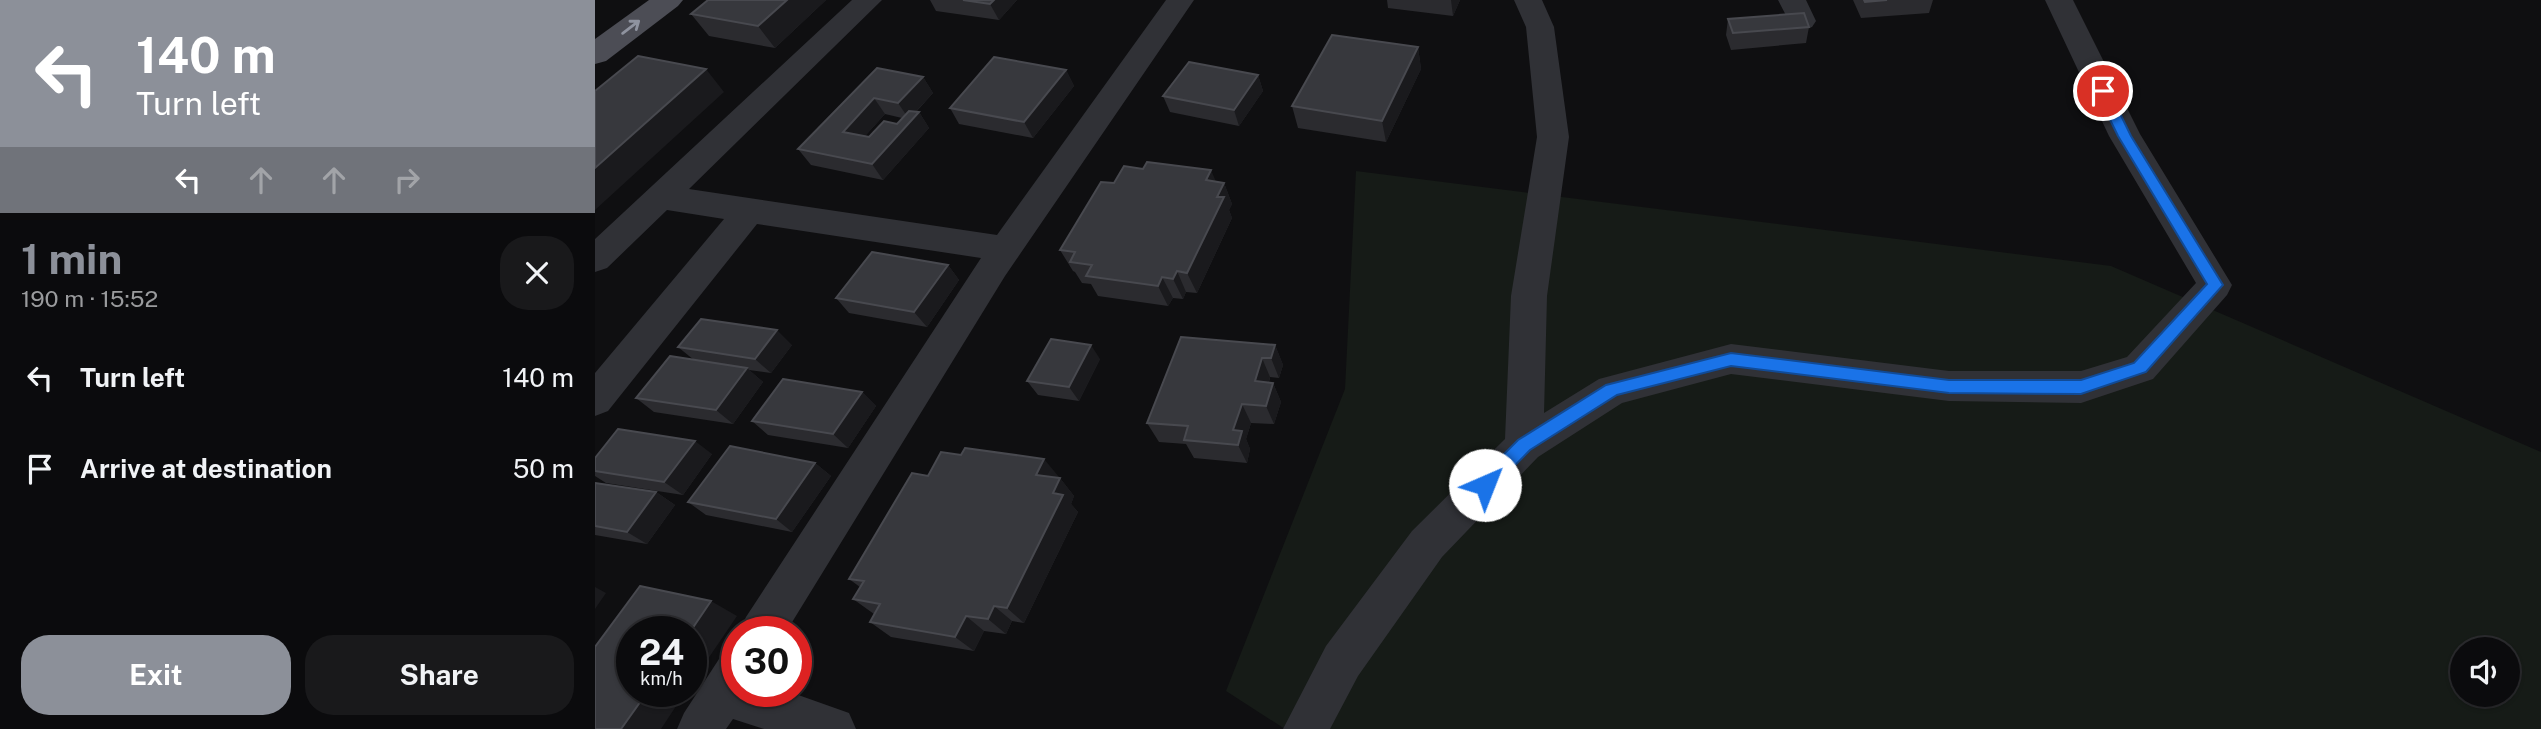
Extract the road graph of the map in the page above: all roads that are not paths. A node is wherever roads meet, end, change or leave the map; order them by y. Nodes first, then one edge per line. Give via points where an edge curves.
1 (668, 0) edge
2 (868, 0) edge
3 (1180, 0) edge
4 (1528, 0) edge
5 (2059, 0) edge
6 (595, 54) edge
7 (660, 197) junction
8 (748, 212) junction
9 (1006, 249) junction
10 (595, 259) edge
11 (595, 400) edge
12 (1524, 445) junction
13 (771, 616) edge
14 (720, 698) edge
15 (833, 729) edge
16 (1306, 729) edge

6 -> 1 main road
2 - 7 street
3 - 9 street
4 - 12 street via 1540,27 1553,137 1529,296
5 - 12 street via 2125,136 2215,285 2140,368 2081,387 1949,386 1731,359 1612,390
7 - 8 street
7 - 10 street
8 - 9 street
8 - 11 street
9 - 13 street
12 - 16 street via 1427,544 1342,662
14 - 15 street

